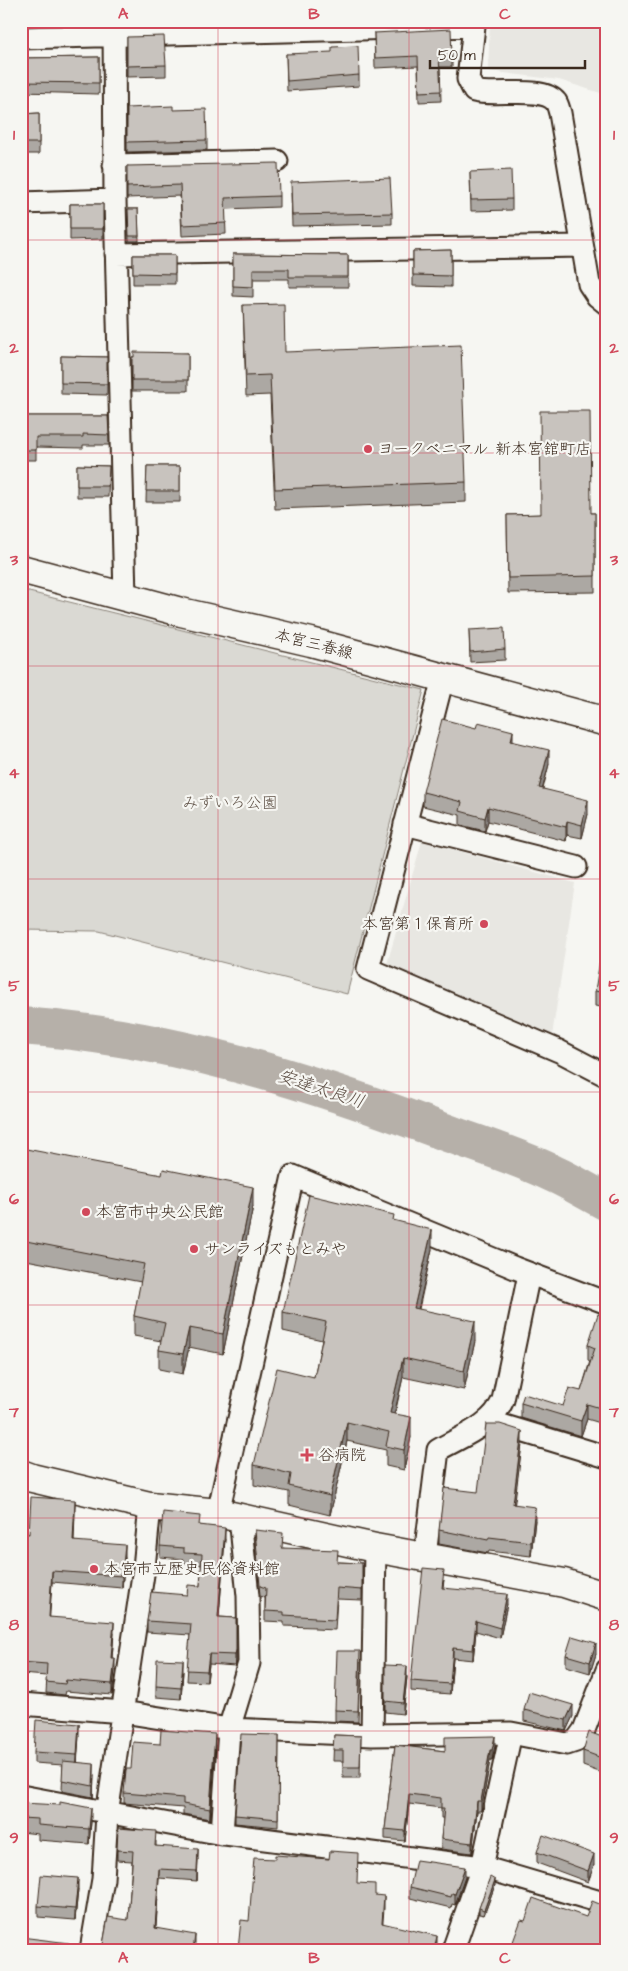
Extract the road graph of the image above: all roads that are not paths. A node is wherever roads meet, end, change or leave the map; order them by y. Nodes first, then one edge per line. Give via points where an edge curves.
1 (114, 28) edge
2 (21, 38) edge
3 (277, 161) edge
4 (114, 165) junction
5 (114, 200) junction
6 (21, 203) edge
7 (582, 246) junction
8 (116, 254) junction
9 (607, 304) edge
10 (21, 569) edge
11 (125, 597) junction
12 (443, 678) junction
13 (607, 722) edge
14 (405, 824) junction
15 (576, 868) dead end
16 (607, 1076) edge
17 (529, 1274) junction
18 (607, 1304) edge
19 (488, 1421) junction
20 (607, 1457) edge
21 (21, 1474) edge
22 (150, 1506) junction
23 (229, 1515) junction
24 (375, 1548) junction
25 (425, 1556) junction
26 (607, 1597) edge
27 (607, 1670) edge
28 (21, 1704) edge
29 (122, 1712) junction
30 (229, 1729) junction
31 (511, 1732) junction
32 (372, 1735) junction
33 (21, 1796) edge
34 (107, 1814) junction
35 (222, 1834) junction
36 (482, 1867) junction
37 (607, 1904) edge
38 (91, 1950) edge
39 (453, 1950) edge

1 - 2 street
1 - 4 street
1 - 7 street via 474,26 468,79 474,92 533,93 548,96 556,102
3 - 4 street
4 - 5 street
5 - 6 street
5 - 8 street
7 - 8 street
7 - 9 street via 589,284
8 - 11 street
10 - 11 main road, 本宮三春線
11 - 12 main road, 本宮三春線
12 - 13 main road, 本宮三春線
12 - 14 street
14 - 15 street
14 - 16 street via 368,969
17 - 18 street
17 - 19 street via 503,1400 498,1413
17 - 23 street via 293,1176
19 - 20 street
19 - 25 street via 438,1450
21 - 22 main road
22 - 23 main road
22 - 29 street
23 - 24 main road
23 - 30 street via 248,1596 249,1663
24 - 25 main road
24 - 32 street
25 - 26 main road via 564,1583
27 - 31 street via 584,1730 576,1741 566,1744
28 - 29 street
29 - 30 street
29 - 34 street
30 - 32 street
30 - 35 street
31 - 32 street
31 - 36 street
33 - 34 street
34 - 35 street
34 - 38 street via 103,1879
35 - 36 street
36 - 37 street
36 - 39 street

